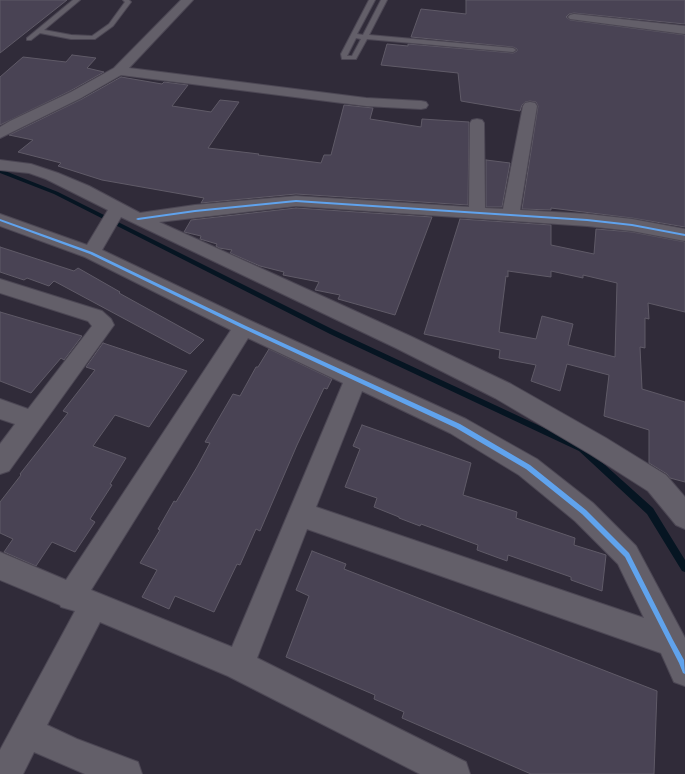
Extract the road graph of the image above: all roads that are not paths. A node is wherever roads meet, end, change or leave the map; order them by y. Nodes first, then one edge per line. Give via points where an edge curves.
1 (77, 0) edge
2 (126, 0) edge
3 (187, 0) edge
4 (372, 0) edge
5 (384, 0) edge
6 (574, 17) dead end
7 (685, 30) edge
8 (39, 31) junction
9 (353, 36) junction
10 (364, 38) junction
11 (29, 39) dead end
12 (513, 50) dead end
13 (119, 71) junction
14 (421, 106) dead end
15 (530, 106) dead end
16 (477, 123) dead end
17 (0, 134) edge
18 (0, 165) edge
19 (477, 212) junction
20 (114, 213) junction
21 (511, 214) junction
22 (138, 219) junction
23 (0, 220) edge
24 (685, 235) edge
25 (94, 247) junction
26 (0, 286) edge
27 (244, 327) junction
28 (356, 378) junction
29 (0, 409) edge
30 (32, 420) junction
31 (0, 463) edge
32 (300, 514) junction
33 (685, 516) edge
34 (0, 566) edge
35 (82, 601) junction
36 (670, 642) junction
37 (239, 665) junction
38 (685, 671) edge
39 (27, 732) junction
40 (5, 774) edge
41 (126, 774) edge
42 (454, 774) edge

1 - 8 lane
2 - 8 lane via 128,2 111,25 93,38
3 - 13 street
4 - 9 lane
5 - 10 lane
6 - 7 street
8 - 11 lane
9 - 10 lane
9 - 10 lane via 343,56 347,59 354,58
10 - 12 lane
13 - 14 street via 366,102
13 - 17 street
15 - 21 street
16 - 19 street
18 - 20 street via 31,169 52,176 83,190
19 - 21 street
19 - 22 street via 296,201
20 - 22 street
20 - 25 street
21 - 24 street via 632,225
22 - 33 street via 503,391 657,483
23 - 25 street
25 - 27 street
26 - 30 street via 96,316 104,326
27 - 28 street
27 - 35 street
28 - 32 street
28 - 36 street via 458,426 521,463 584,512 627,555
29 - 30 street
30 - 31 street
32 - 36 street
32 - 37 street
34 - 35 street
35 - 37 street
35 - 39 street
36 - 38 street
37 - 42 street
39 - 40 street
39 - 41 street

